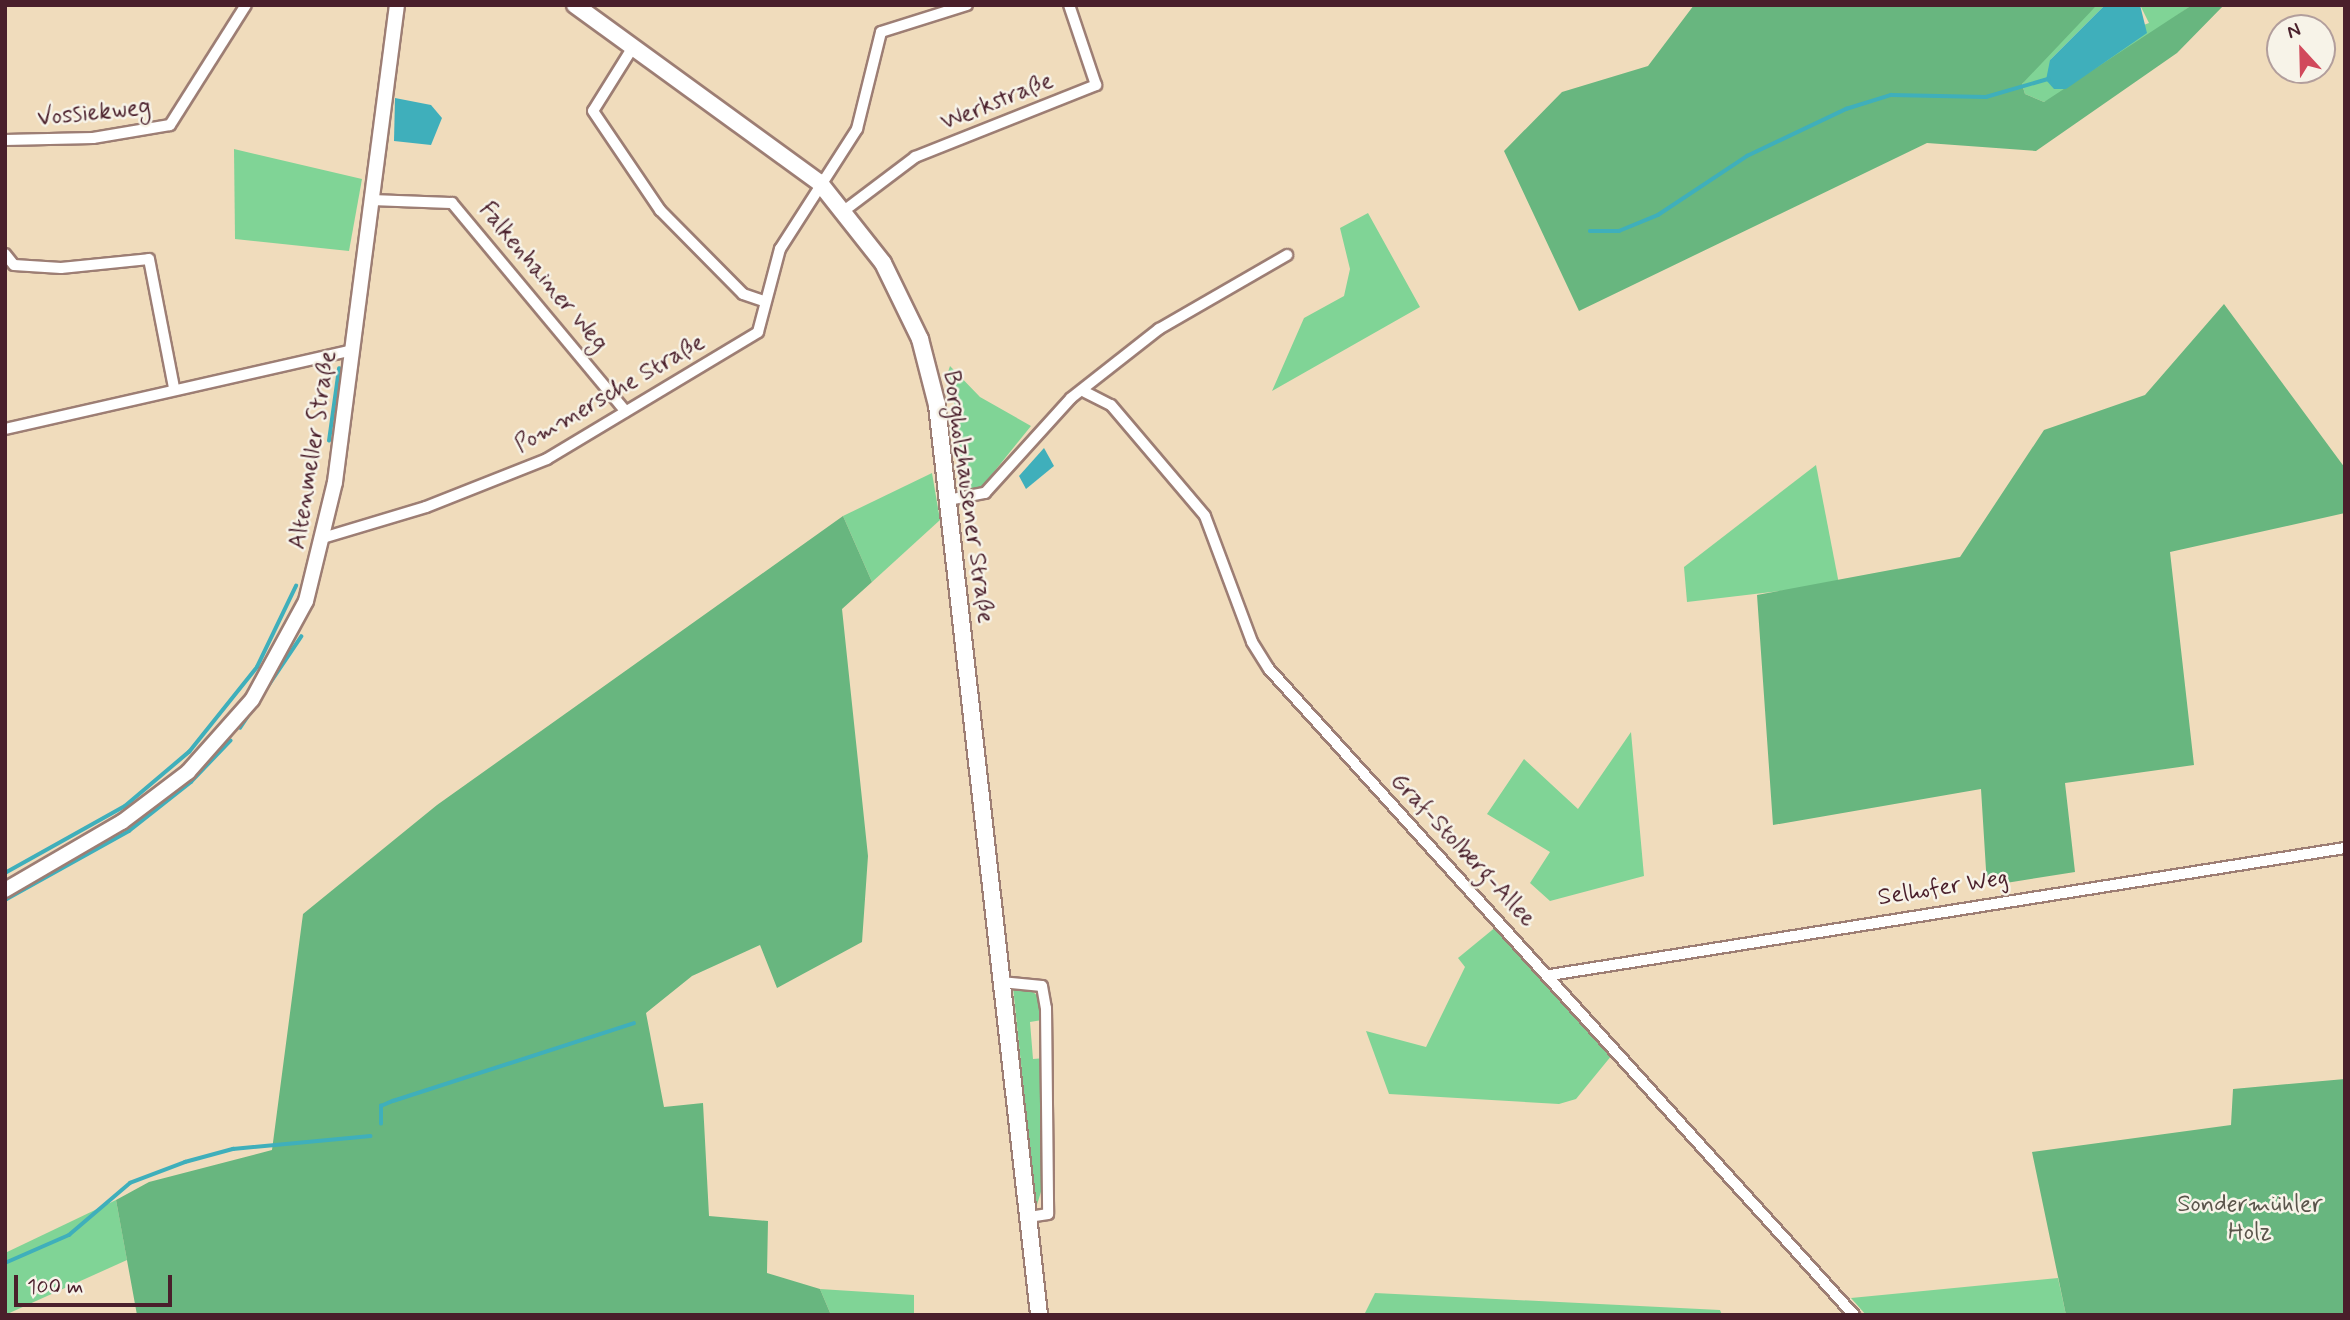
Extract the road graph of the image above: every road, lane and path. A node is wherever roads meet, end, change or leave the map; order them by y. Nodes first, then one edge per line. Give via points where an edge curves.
1 (246, 5) edge
2 (397, 5) edge
3 (575, 5) edge
4 (967, 5) edge
5 (1069, 5) edge
6 (633, 47) junction
7 (5, 140) edge
8 (819, 182) junction
9 (370, 200) junction
10 (845, 210) junction
11 (5, 254) edge
12 (1287, 255) dead end
13 (763, 301) junction
14 (353, 351) junction
15 (174, 388) junction
16 (1084, 392) junction
17 (625, 411) junction
18 (5, 429) edge
19 (948, 500) junction
20 (326, 537) junction
21 (2345, 848) edge
22 (5, 890) edge
23 (1550, 975) junction
24 (1001, 982) junction
25 (1028, 1217) junction
26 (1039, 1315) edge
27 (1854, 1315) edge

1 - 7 street, Vossiekweg via 170,125 93,138
2 - 9 street, Altenmeller Straße
3 - 6 main road, Borgholzhausener Straße
4 - 8 street, Pommersche Straße via 881,33 857,130
5 - 10 street, Werkstraße via 1097,85 915,158
6 - 8 main road, Borgholzhausener Straße
6 - 13 street via 593,111 660,210 743,293
8 - 10 main road, Borgholzhausener Straße
8 - 13 street, Pommersche Straße via 780,249
9 - 14 street, Altenmeller Straße
9 - 17 street, Falkenhainer Weg via 452,203 463,212
10 - 19 main road, Borgholzhausener Straße via 898,287 920,339 937,405
11 - 15 street via 15,265 61,268 149,259
12 - 16 street via 1159,329
13 - 17 street, Pommersche Straße via 758,332
14 - 15 street
14 - 20 street, Altenmeller Straße
15 - 18 street
16 - 19 street via 1062,405 985,493
16 - 23 street, Graf-Stolberg-Allee via 1111,405 1205,516 1252,642 1269,670
17 - 20 street, Pommersche Straße via 503,477
19 - 24 main road, Borgholzhausener Straße
20 - 22 street, Altenmeller Straße via 285,647 252,700 188,772 122,822
21 - 23 street, Selhofer Weg
23 - 27 street, Graf-Stolberg-Allee
24 - 25 main road, Borgholzhausener Straße
24 - 25 street via 1042,986 1046,1008 1048,1214
25 - 26 main road, Borgholzhausener Straße

